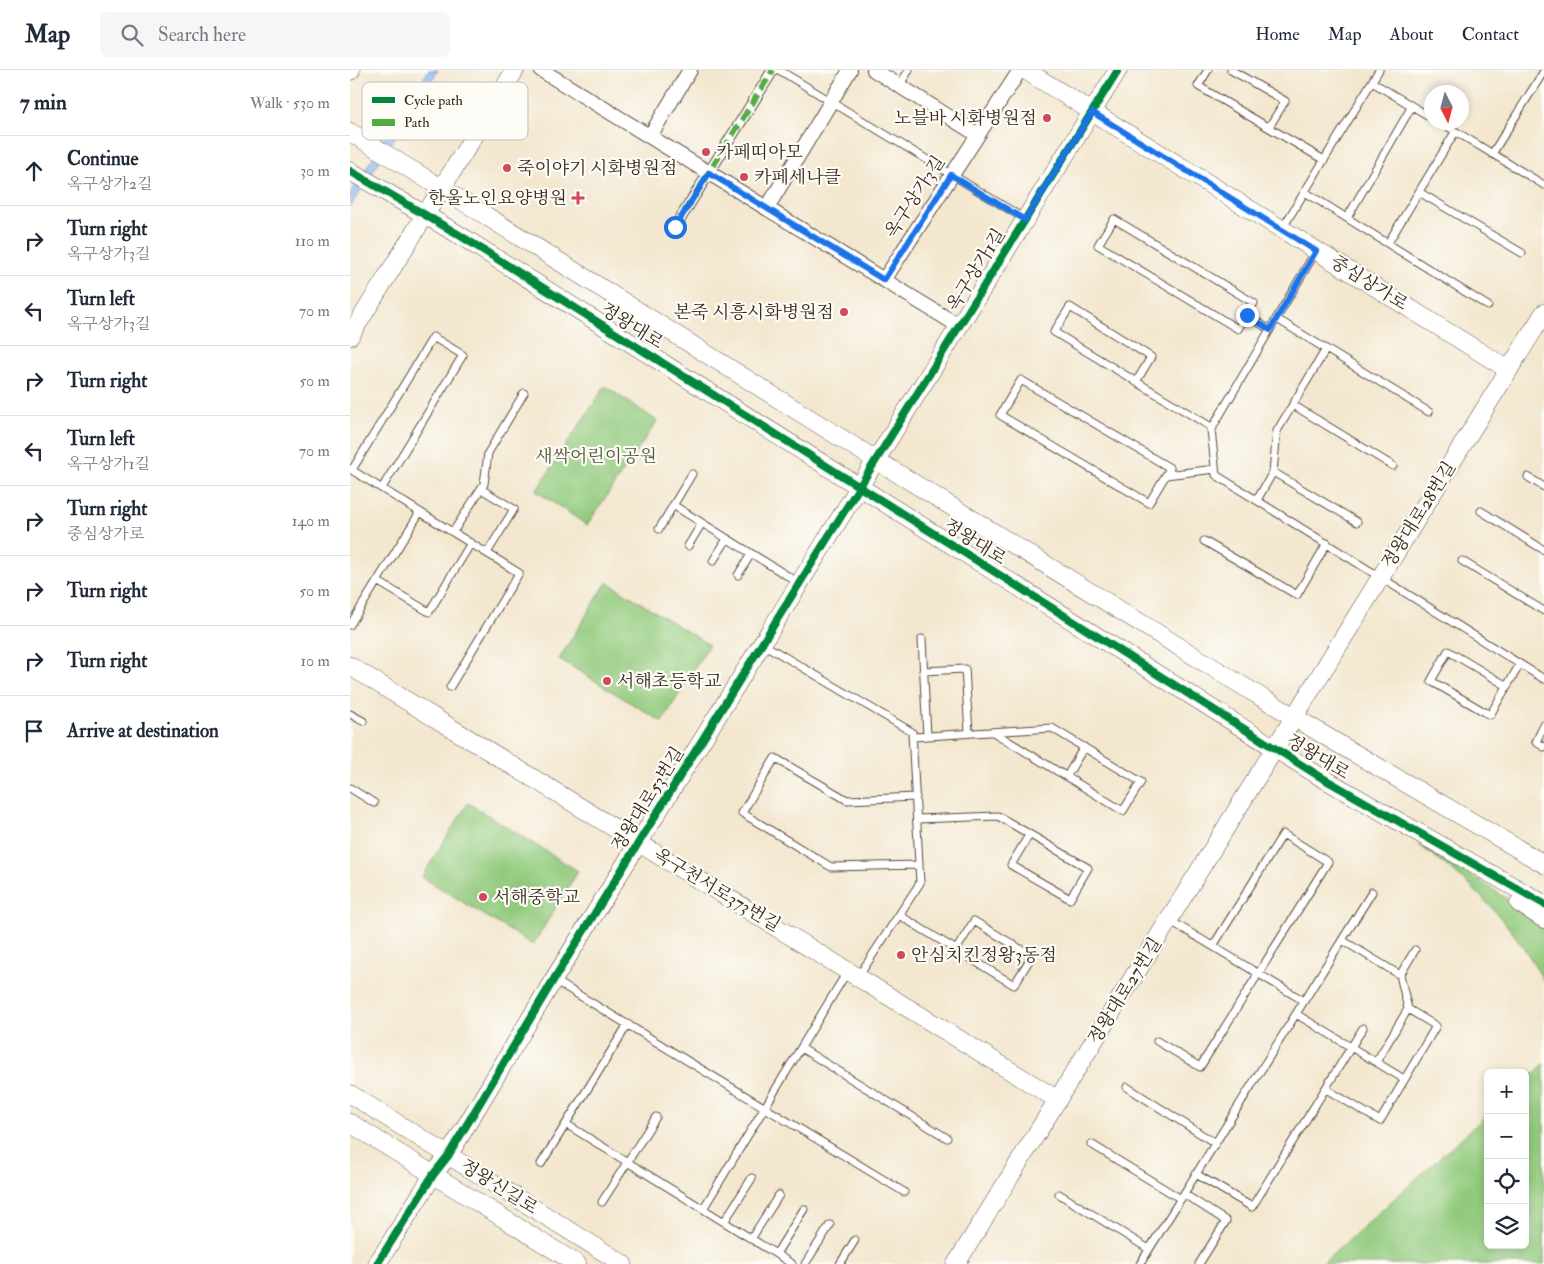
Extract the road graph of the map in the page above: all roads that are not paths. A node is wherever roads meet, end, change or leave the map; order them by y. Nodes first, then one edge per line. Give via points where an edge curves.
1 (515, 70) edge
2 (541, 70) edge
3 (690, 70) edge
4 (774, 70) edge
5 (779, 70) edge
6 (850, 70) edge
7 (874, 70) edge
8 (909, 70) edge
9 (1020, 70) edge
10 (1025, 70) edge
11 (1118, 70) edge
12 (1208, 70) edge
13 (1231, 70) edge
14 (1379, 70) edge
15 (1544, 71) edge
16 (508, 82) edge
17 (1372, 82) junction
18 (899, 86) junction
19 (831, 102) junction
20 (1412, 106) junction
21 (1092, 112) junction
22 (1424, 113) edge
23 (1269, 128) junction
24 (1452, 130) edge
25 (1455, 132) junction
26 (978, 135) junction
27 (650, 136) junction
28 (363, 140) edge
29 (472, 140) edge
30 (1492, 154) junction
31 (1324, 160) junction
32 (350, 171) edge
33 (709, 173) junction
34 (951, 175) junction
35 (1544, 185) edge
36 (442, 188) junction
37 (1305, 192) junction
38 (1419, 192) junction
39 (767, 208) junction
40 (425, 215) junction
41 (1347, 218) junction
42 (1025, 220) junction
43 (675, 227) dead end
44 (1282, 229) junction
45 (1388, 243) junction
46 (1316, 251) junction
47 (1522, 253) dead end
48 (884, 280) junction
49 (1488, 306) dead end
50 (1544, 313) edge
51 (1247, 315) junction
52 (1276, 319) junction
53 (959, 326) junction
54 (1270, 330) junction
55 (350, 336) edge
56 (1326, 349) junction
57 (1509, 370) junction
58 (1136, 382) junction
59 (524, 393) dead end
60 (1293, 404) junction
61 (1429, 412) dead end
62 (1213, 428) junction
63 (876, 460) junction
64 (1393, 466) dead end
65 (351, 469) edge
66 (1215, 469) junction
67 (1273, 472) junction
68 (692, 474) dead end
69 (1166, 475) junction
70 (1528, 478) dead end
71 (859, 487) junction
72 (1544, 487) edge
73 (382, 488) junction
74 (481, 488) junction
75 (1257, 500) junction
76 (673, 505) junction
77 (1481, 511) dead end
78 (420, 512) junction
79 (1357, 522) dead end
80 (702, 523) junction
81 (659, 529) dead end
82 (453, 532) junction
83 (727, 539) junction
84 (1204, 541) dead end
85 (471, 543) junction
86 (1327, 544) junction
87 (688, 546) dead end
88 (1544, 550) edge
89 (487, 553) junction
90 (752, 554) junction
91 (714, 561) dead end
92 (1462, 561) dead end
93 (738, 575) dead end
94 (1381, 577) junction
95 (377, 581) junction
96 (799, 584) junction
97 (1544, 611) edge
98 (350, 625) edge
99 (922, 639) dead end
100 (762, 643) junction
101 (1520, 664) junction
102 (350, 666) edge
103 (923, 671) junction
104 (1544, 678) edge
105 (1507, 686) junction
106 (450, 687) dead end
107 (350, 714) edge
108 (1294, 717) junction
109 (363, 721) dead end
110 (1544, 725) edge
111 (993, 732) junction
112 (969, 733) junction
113 (927, 736) junction
114 (913, 737) junction
115 (1084, 747) junction
116 (1544, 747) edge
117 (1275, 748) junction
118 (1066, 776) junction
119 (350, 788) edge
120 (916, 797) junction
121 (374, 803) dead end
122 (917, 819) junction
123 (1029, 835) junction
124 (638, 843) junction
125 (1456, 854) junction
126 (919, 864) junction
127 (1544, 864) edge
128 (1372, 892) dead end
129 (1544, 904) edge
130 (899, 915) junction
131 (1544, 919) edge
132 (1169, 920) junction
133 (1342, 940) junction
134 (1213, 946) junction
135 (956, 950) junction
136 (1416, 950) dead end
137 (1258, 973) junction
138 (853, 974) junction
139 (1400, 975) junction
140 (554, 979) junction
141 (1304, 1001) junction
142 (1408, 1009) junction
143 (1296, 1014) junction
144 (628, 1024) junction
145 (1363, 1028) dead end
146 (1157, 1041) dead end
147 (801, 1048) junction
148 (1351, 1048) junction
149 (1376, 1062) junction
150 (1404, 1079) junction
151 (1127, 1087) dead end
152 (1326, 1089) junction
153 (350, 1094) edge
154 (1058, 1100) junction
155 (765, 1108) junction
156 (656, 1117) dead end
157 (350, 1123) edge
158 (566, 1124) junction
159 (947, 1138) dead end
160 (1215, 1143) junction
161 (1091, 1144) dead end
162 (448, 1156) junction
163 (627, 1162) junction
164 (541, 1164) dead end
165 (433, 1174) junction
166 (1196, 1174) junction
167 (752, 1178) dead end
168 (904, 1192) dead end
169 (1059, 1194) dead end
170 (779, 1195) dead end
171 (1182, 1196) junction
172 (602, 1202) dead end
173 (703, 1209) junction
174 (804, 1209) dead end
175 (724, 1222) junction
176 (830, 1225) dead end
177 (751, 1239) junction
178 (855, 1240) dead end
179 (1149, 1249) junction
180 (776, 1254) junction
181 (377, 1264) edge
182 (577, 1264) edge
183 (623, 1264) edge
184 (792, 1264) edge
185 (805, 1264) edge
186 (840, 1264) edge
187 (956, 1264) edge
188 (1140, 1264) edge
189 (1199, 1264) edge

1 - 16 street
2 - 27 street
3 - 27 street
4 - 33 street
5 - 19 lane
6 - 19 street
7 - 18 street
8 - 18 lane
9 - 26 street, 옥구상가3길
10 - 21 street, 중심상가로
11 - 21 street, 옥구상가1길
12 - 23 lane via 1198,86
13 - 23 lane via 1284,102
14 - 17 lane
15 - 30 lane
17 - 20 lane
17 - 31 lane
18 - 26 street
19 - 34 lane
19 - 39 street
20 - 22 lane
20 - 41 lane
21 - 42 street, 옥구상가1길
21 - 44 street, 중심상가로
23 - 31 lane
24 - 25 lane
25 - 30 lane
25 - 38 lane
26 - 34 street, 옥구상가3길
27 - 33 street
28 - 36 street, 정왕대로
29 - 36 street
30 - 35 lane
31 - 37 lane
32 - 40 street, 정왕대로
33 - 39 street
33 - 43 street
34 - 42 lane
34 - 48 street, 옥구상가3길
36 - 40 street
36 - 63 street, 정왕대로
37 - 41 lane
37 - 44 lane
38 - 45 lane
38 - 47 lane
39 - 48 street
40 - 55 street
40 - 71 street, 정왕대로
41 - 45 lane
42 - 53 street, 옥구상가1길
44 - 46 street, 중심상가로
45 - 49 lane
46 - 52 lane
46 - 57 street, 중심상가로
48 - 53 street
50 - 57 street, 정왕대로28번길
51 - 51 lane via 1254,302 1114,218 1098,245 1238,329
51 - 54 lane
52 - 54 lane
52 - 56 lane
53 - 63 street, 옥구상가1길
54 - 62 lane
56 - 60 lane
56 - 61 lane
57 - 94 street, 정왕대로28번길
58 - 58 lane via 1151,357 1070,307 1054,332
58 - 62 lane
59 - 74 lane via 488,453
60 - 64 lane
60 - 67 lane via 1277,431
62 - 66 lane
63 - 71 street, 정왕대로53번길
63 - 108 street, 정왕대로
65 - 73 lane
65 - 73 lane via 433,337 456,350 463,355
66 - 69 lane
66 - 75 lane via 1216,475
67 - 75 lane
67 - 79 lane
68 - 76 lane
69 - 69 lane via 1170,468 1021,380 1000,415 1149,504
70 - 72 lane
71 - 96 street, 정왕대로53번길
71 - 117 street, 정왕대로
73 - 78 lane
74 - 82 lane
74 - 89 lane via 514,509
75 - 86 lane
76 - 80 lane
76 - 81 lane
77 - 88 lane
78 - 82 lane
78 - 95 lane
80 - 83 lane
80 - 87 lane
82 - 85 lane
83 - 90 lane
83 - 91 lane
84 - 86 lane via 1296,595
85 - 89 lane
85 - 95 lane via 429,612
86 - 94 lane
89 - 106 lane via 520,573
90 - 93 lane
90 - 96 lane
92 - 97 lane
94 - 101 lane
94 - 108 street, 정왕대로28번길
95 - 98 lane
96 - 100 street, 정왕대로53번길
99 - 103 lane
100 - 114 lane via 912,732
100 - 124 street, 정왕대로53번길
101 - 104 lane
101 - 105 lane
102 - 124 street, 옥구천서로373번길
103 - 112 lane via 965,669
103 - 113 lane
105 - 105 lane via 1490,715 1431,681 1448,651
107 - 109 lane
108 - 117 street, 정왕대로27번길
108 - 127 street, 정왕대로
110 - 116 lane via 1536,742
111 - 112 lane
111 - 115 lane via 1052,728
111 - 118 lane
112 - 113 lane
113 - 114 lane
114 - 120 lane
115 - 118 lane
115 - 118 lane via 1140,782 1123,811
117 - 125 street, 정왕대로
117 - 132 street, 정왕대로27번길
119 - 121 lane
120 - 122 lane
120 - 126 lane via 847,800 775,758 742,813 831,867
122 - 123 lane via 998,816
122 - 126 lane
123 - 123 lane via 1088,868 1070,899 1011,865
124 - 138 street, 옥구천서로373번길
124 - 140 street, 정왕대로53번길
125 - 129 street, 정왕대로
125 - 131 street via 1503,893
126 - 130 lane via 920,884
128 - 133 lane
130 - 135 lane
130 - 138 lane
132 - 134 lane
132 - 154 street, 정왕대로27번길
133 - 139 lane
133 - 141 lane
134 - 137 lane
134 - 137 lane via 1283,834 1328,862
135 - 135 lane via 1014,985 1032,956 974,921
136 - 139 lane
137 - 141 lane
137 - 146 lane via 1200,1067
138 - 147 lane
138 - 154 street, 옥구천서로373번길
139 - 142 lane
140 - 144 lane
140 - 162 street, 정왕대로53번길
141 - 143 lane
142 - 149 lane
142 - 150 lane via 1436,1026
143 - 148 lane
143 - 160 lane
144 - 155 lane
144 - 158 lane
145 - 148 lane
147 - 155 lane
147 - 159 lane
148 - 149 lane
148 - 152 lane
149 - 150 lane
150 - 152 lane via 1380,1121
151 - 160 lane
152 - 166 lane via 1252,1207
153 - 162 street, 정왕신길로
154 - 187 street, 정왕대로27번길
155 - 168 lane
155 - 173 lane
156 - 163 lane
157 - 165 street, 정왕신길로
158 - 163 lane
158 - 164 lane
160 - 166 lane
161 - 171 lane
162 - 165 street, 정왕대로53번길
162 - 183 street, 정왕신길로
163 - 172 lane
163 - 173 lane
165 - 181 street, 정왕대로53번길
165 - 182 street, 정왕신길로
166 - 171 lane
167 - 175 lane
169 - 179 lane
170 - 177 lane
171 - 179 lane
171 - 189 lane via 1226,1221
173 - 175 lane
174 - 180 lane
175 - 177 lane
176 - 185 lane
177 - 180 lane
178 - 186 lane
179 - 188 lane
180 - 184 lane

